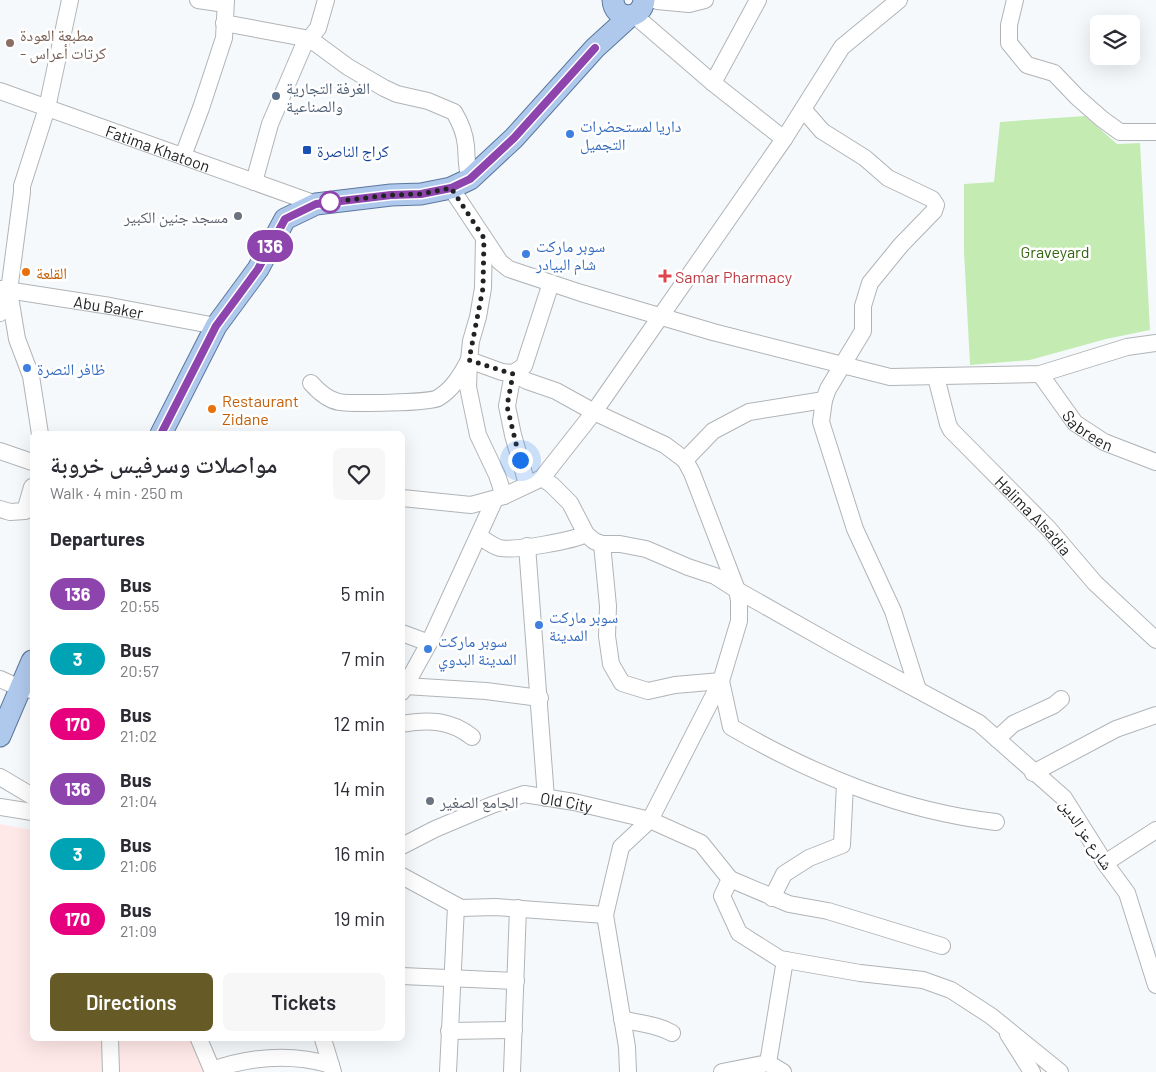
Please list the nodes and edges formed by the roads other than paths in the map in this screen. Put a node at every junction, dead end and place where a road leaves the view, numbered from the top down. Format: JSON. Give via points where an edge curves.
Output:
{"nodes":[{"id":1,"x":70,"y":0,"type":"edge"},
{"id":2,"x":198,"y":0,"type":"edge"},
{"id":3,"x":326,"y":0,"type":"edge"},
{"id":4,"x":705,"y":0,"type":"edge"},
{"id":5,"x":758,"y":0,"type":"edge"},
{"id":6,"x":899,"y":0,"type":"edge"},
{"id":7,"x":1015,"y":0,"type":"edge"},
{"id":8,"x":226,"y":2,"type":"edge"},
{"id":9,"x":632,"y":6,"type":"edge"},
{"id":10,"x":224,"y":23,"type":"junction"},
{"id":11,"x":310,"y":39,"type":"junction"},
{"id":12,"x":712,"y":83,"type":"junction"},
{"id":13,"x":0,"y":91,"type":"edge"},
{"id":14,"x":47,"y":108,"type":"junction"},
{"id":15,"x":803,"y":109,"type":"junction"},
{"id":16,"x":1156,"y":132,"type":"edge"},
{"id":17,"x":784,"y":140,"type":"junction"},
{"id":18,"x":182,"y":156,"type":"junction"},
{"id":19,"x":254,"y":182,"type":"junction"},
{"id":20,"x":460,"y":183,"type":"junction"},
{"id":21,"x":316,"y":204,"type":"junction"},
{"id":22,"x":484,"y":238,"type":"junction"},
{"id":23,"x":552,"y":283,"type":"junction"},
{"id":24,"x":5,"y":290,"type":"edge"},
{"id":25,"x":0,"y":313,"type":"edge"},
{"id":26,"x":660,"y":316,"type":"junction"},
{"id":27,"x":216,"y":326,"type":"junction"},
{"id":28,"x":1156,"y":343,"type":"edge"},
{"id":29,"x":469,"y":360,"type":"junction"},
{"id":30,"x":843,"y":364,"type":"junction"},
{"id":31,"x":513,"y":374,"type":"junction"},
{"id":32,"x":1040,"y":374,"type":"junction"},
{"id":33,"x":936,"y":377,"type":"junction"},
{"id":34,"x":311,"y":383,"type":"dead end"},
{"id":35,"x":824,"y":400,"type":"junction"},
{"id":36,"x":594,"y":412,"type":"junction"},
{"id":37,"x":40,"y":431,"type":"edge"},
{"id":38,"x":163,"y":431,"type":"edge"},
{"id":39,"x":0,"y":451,"type":"edge"},
{"id":40,"x":685,"y":460,"type":"junction"},
{"id":41,"x":30,"y":461,"type":"edge"},
{"id":42,"x":1156,"y":462,"type":"edge"},
{"id":43,"x":542,"y":478,"type":"junction"},
{"id":44,"x":527,"y":484,"type":"junction"},
{"id":45,"x":30,"y":494,"type":"edge"},
{"id":46,"x":405,"y":498,"type":"edge"},
{"id":47,"x":500,"y":498,"type":"junction"},
{"id":48,"x":0,"y":508,"type":"edge"},
{"id":49,"x":586,"y":534,"type":"junction"},
{"id":50,"x":479,"y":536,"type":"junction"},
{"id":51,"x":602,"y":544,"type":"junction"},
{"id":52,"x":527,"y":546,"type":"junction"},
{"id":53,"x":737,"y":590,"type":"junction"},
{"id":54,"x":405,"y":634,"type":"edge"},
{"id":55,"x":1156,"y":640,"type":"edge"},
{"id":56,"x":429,"y":643,"type":"junction"},
{"id":57,"x":30,"y":670,"type":"edge"},
{"id":58,"x":0,"y":679,"type":"edge"},
{"id":59,"x":721,"y":681,"type":"junction"},
{"id":60,"x":405,"y":687,"type":"edge"},
{"id":61,"x":26,"y":689,"type":"edge"},
{"id":62,"x":405,"y":689,"type":"edge"},
{"id":63,"x":918,"y":690,"type":"junction"},
{"id":64,"x":540,"y":698,"type":"junction"},
{"id":65,"x":1062,"y":700,"type":"dead end"},
{"id":66,"x":1156,"y":714,"type":"edge"},
{"id":67,"x":405,"y":724,"type":"edge"},
{"id":68,"x":0,"y":736,"type":"edge"},
{"id":69,"x":472,"y":737,"type":"dead end"},
{"id":70,"x":997,"y":739,"type":"junction"},
{"id":71,"x":1034,"y":772,"type":"junction"},
{"id":72,"x":0,"y":778,"type":"edge"},
{"id":73,"x":845,"y":784,"type":"junction"},
{"id":74,"x":30,"y":795,"type":"edge"},
{"id":75,"x":546,"y":798,"type":"junction"},
{"id":76,"x":0,"y":807,"type":"edge"},
{"id":77,"x":30,"y":812,"type":"edge"},
{"id":78,"x":650,"y":820,"type":"junction"},
{"id":79,"x":996,"y":822,"type":"dead end"},
{"id":80,"x":1156,"y":830,"type":"edge"},
{"id":81,"x":405,"y":844,"type":"edge"},
{"id":82,"x":1105,"y":863,"type":"junction"},
{"id":83,"x":405,"y":878,"type":"edge"},
{"id":84,"x":730,"y":879,"type":"junction"},
{"id":85,"x":772,"y":898,"type":"junction"},
{"id":86,"x":456,"y":906,"type":"junction"},
{"id":87,"x":518,"y":908,"type":"junction"},
{"id":88,"x":605,"y":915,"type":"junction"},
{"id":89,"x":942,"y":946,"type":"dead end"},
{"id":90,"x":785,"y":960,"type":"junction"},
{"id":91,"x":405,"y":976,"type":"edge"},
{"id":92,"x":452,"y":978,"type":"junction"},
{"id":93,"x":516,"y":981,"type":"junction"},
{"id":94,"x":1156,"y":985,"type":"edge"},
{"id":95,"x":622,"y":1019,"type":"junction"},
{"id":96,"x":1005,"y":1027,"type":"junction"},
{"id":97,"x":514,"y":1030,"type":"junction"},
{"id":98,"x":449,"y":1032,"type":"junction"},
{"id":99,"x":672,"y":1033,"type":"dead end"},
{"id":100,"x":110,"y":1041,"type":"edge"},
{"id":101,"x":200,"y":1041,"type":"edge"},
{"id":102,"x":324,"y":1041,"type":"edge"},
{"id":103,"x":768,"y":1063,"type":"junction"},
{"id":104,"x":332,"y":1069,"type":"edge"},
{"id":105,"x":212,"y":1071,"type":"edge"},
{"id":106,"x":110,"y":1072,"type":"edge"},
{"id":107,"x":448,"y":1072,"type":"edge"},
{"id":108,"x":512,"y":1072,"type":"edge"},
{"id":109,"x":628,"y":1072,"type":"edge"},
{"id":110,"x":722,"y":1072,"type":"edge"},
{"id":111,"x":783,"y":1072,"type":"edge"},
{"id":112,"x":1032,"y":1072,"type":"edge"},
{"id":113,"x":1060,"y":1072,"type":"edge"}],
"edges":[{"from":1,"to":14,"type":"street"},
{"from":2,"to":8,"type":"street"},
{"from":3,"to":11,"type":"street","via":[[318,28]]},
{"from":4,"to":9,"type":"street","via":[[689,4]]},
{"from":5,"to":12,"type":"street"},
{"from":6,"to":15,"type":"street","via":[[842,47]]},
{"from":7,"to":16,"type":"street","via":[[1009,43],[1027,66],[1054,73],[1120,132]]},
{"from":8,"to":10,"type":"street"},
{"from":9,"to":12,"type":"street"},
{"from":9,"to":20,"type":"main road","via":[[514,138]]},
{"from":10,"to":11,"type":"street"},
{"from":10,"to":18,"type":"street","via":[[224,38]]},
{"from":11,"to":19,"type":"street","via":[[303,47],[270,124]]},
{"from":11,"to":20,"type":"street","via":[[384,88],[454,112],[464,134],[466,150],[466,168]]},
{"from":12,"to":17,"type":"street"},
{"from":13,"to":14,"type":"street","name":"Fatima Khatoon"},
{"from":14,"to":18,"type":"street","name":"Fatima Khatoon"},
{"from":14,"to":24,"type":"street","via":[[22,186]]},
{"from":15,"to":17,"type":"street"},
{"from":15,"to":30,"type":"street","via":[[822,131],[865,158],[888,178],[932,199],[936,206],[870,283],[863,306],[863,331]]},
{"from":17,"to":26,"type":"street"},
{"from":18,"to":19,"type":"street","name":"Fatima Khatoon"},
{"from":19,"to":21,"type":"street","name":"Fatima Khatoon"},
{"from":20,"to":21,"type":"main road","via":[[421,194]]},
{"from":20,"to":22,"type":"street"},
{"from":21,"to":27,"type":"main road","via":[[285,219],[258,269]]},
{"from":22,"to":23,"type":"street","via":[[504,266]]},
{"from":22,"to":29,"type":"street","via":[[482,296]]},
{"from":23,"to":26,"type":"street"},
{"from":23,"to":31,"type":"street","via":[[524,366]]},
{"from":24,"to":25,"type":"street"},
{"from":24,"to":27,"type":"street","name":"Abu Baker"},
{"from":24,"to":37,"type":"street","via":[[17,339],[31,376]]},
{"from":26,"to":30,"type":"street"},
{"from":26,"to":36,"type":"street"},
{"from":27,"to":38,"type":"main road"},
{"from":28,"to":32,"type":"street","via":[[1127,347]]},
{"from":29,"to":31,"type":"street"},
{"from":29,"to":34,"type":"street","via":[[456,384],[437,399],[338,402]]},
{"from":29,"to":47,"type":"street","via":[[468,387],[476,427],[483,449],[497,474]]},
{"from":30,"to":33,"type":"street","via":[[890,377]]},
{"from":30,"to":35,"type":"street"},
{"from":31,"to":36,"type":"street","via":[[556,391]]},
{"from":31,"to":44,"type":"street","via":[[507,406]]},
{"from":32,"to":33,"type":"street"},
{"from":32,"to":42,"type":"street","name":"Sabreen","via":[[1075,423],[1104,442]]},
{"from":33,"to":55,"type":"street","name":"Halima Alsa'dia","via":[[951,430],[1048,528],[1095,583]]},
{"from":35,"to":40,"type":"street","via":[[749,412],[713,431]]},
{"from":35,"to":63,"type":"street","via":[[821,422],[853,522],[890,605]]},
{"from":36,"to":40,"type":"street","via":[[665,445]]},
{"from":36,"to":43,"type":"street"},
{"from":39,"to":41,"type":"street"},
{"from":40,"to":53,"type":"street"},
{"from":43,"to":44,"type":"street"},
{"from":43,"to":49,"type":"street","via":[[570,502]]},
{"from":44,"to":47,"type":"street"},
{"from":45,"to":48,"type":"street","via":[[25,512]]},
{"from":46,"to":47,"type":"street","via":[[471,505]]},
{"from":47,"to":50,"type":"street"},
{"from":49,"to":51,"type":"street"},
{"from":49,"to":52,"type":"street","via":[[571,540]]},
{"from":50,"to":52,"type":"street","via":[[499,548]]},
{"from":50,"to":56,"type":"street"},
{"from":51,"to":53,"type":"street","name":"شارع عز الدين","via":[[646,548],[688,568],[715,576]]},
{"from":51,"to":59,"type":"street","via":[[611,664],[622,683],[648,691]]},
{"from":52,"to":64,"type":"street"},
{"from":53,"to":59,"type":"street","via":[[739,621]]},
{"from":53,"to":63,"type":"street","name":"شارع عز الدين"},
{"from":54,"to":56,"type":"street"},
{"from":56,"to":60,"type":"street"},
{"from":57,"to":61,"type":"main road"},
{"from":58,"to":61,"type":"street"},
{"from":59,"to":73,"type":"street","via":[[731,727]]},
{"from":59,"to":78,"type":"street"},
{"from":61,"to":68,"type":"main road"},
{"from":62,"to":64,"type":"street","via":[[486,691]]},
{"from":63,"to":70,"type":"street","name":"شارع عز الدين","via":[[979,723]]},
{"from":64,"to":75,"type":"street"},
{"from":65,"to":70,"type":"street","via":[[1013,724]]},
{"from":66,"to":71,"type":"street","via":[[1116,729]]},
{"from":67,"to":69,"type":"street","via":[[441,722]]},
{"from":70,"to":71,"type":"street","name":"شارع عز الدين"},
{"from":71,"to":82,"type":"street","name":"شارع عز الدين","via":[[1064,798]]},
{"from":72,"to":74,"type":"street"},
{"from":73,"to":79,"type":"street","via":[[922,808]]},
{"from":73,"to":85,"type":"street","via":[[842,845],[809,858],[784,874]]},
{"from":75,"to":78,"type":"street","name":"Old City"},
{"from":75,"to":81,"type":"street","name":"Old City","via":[[521,795]]},
{"from":76,"to":77,"type":"street"},
{"from":78,"to":84,"type":"street","name":"Old City","via":[[701,843]]},
{"from":78,"to":88,"type":"street","via":[[621,847]]},
{"from":80,"to":82,"type":"street"},
{"from":82,"to":94,"type":"street","name":"شارع عز الدين","via":[[1127,893]]},
{"from":83,"to":86,"type":"street"},
{"from":84,"to":85,"type":"street"},
{"from":84,"to":90,"type":"street","via":[[722,896],[738,931]]},
{"from":85,"to":89,"type":"street","via":[[799,907],[828,911]]},
{"from":86,"to":87,"type":"street"},
{"from":86,"to":92,"type":"street"},
{"from":87,"to":88,"type":"street"},
{"from":87,"to":93,"type":"street"},
{"from":88,"to":95,"type":"street"},
{"from":90,"to":96,"type":"street","via":[[923,980],[951,990]]},
{"from":90,"to":103,"type":"street"},
{"from":91,"to":92,"type":"street"},
{"from":92,"to":93,"type":"street"},
{"from":92,"to":98,"type":"street"},
{"from":93,"to":97,"type":"street"},
{"from":95,"to":99,"type":"street","via":[[658,1026]]},
{"from":95,"to":109,"type":"street"},
{"from":96,"to":112,"type":"street"},
{"from":96,"to":113,"type":"street"},
{"from":97,"to":98,"type":"street"},
{"from":97,"to":108,"type":"street"},
{"from":98,"to":107,"type":"street"},
{"from":100,"to":106,"type":"street"},
{"from":101,"to":105,"type":"street"},
{"from":102,"to":104,"type":"street"},
{"from":103,"to":110,"type":"street"},
{"from":103,"to":111,"type":"street"},
{"from":104,"to":105,"type":"street","via":[[311,1061],[278,1058],[246,1061]]}]}
